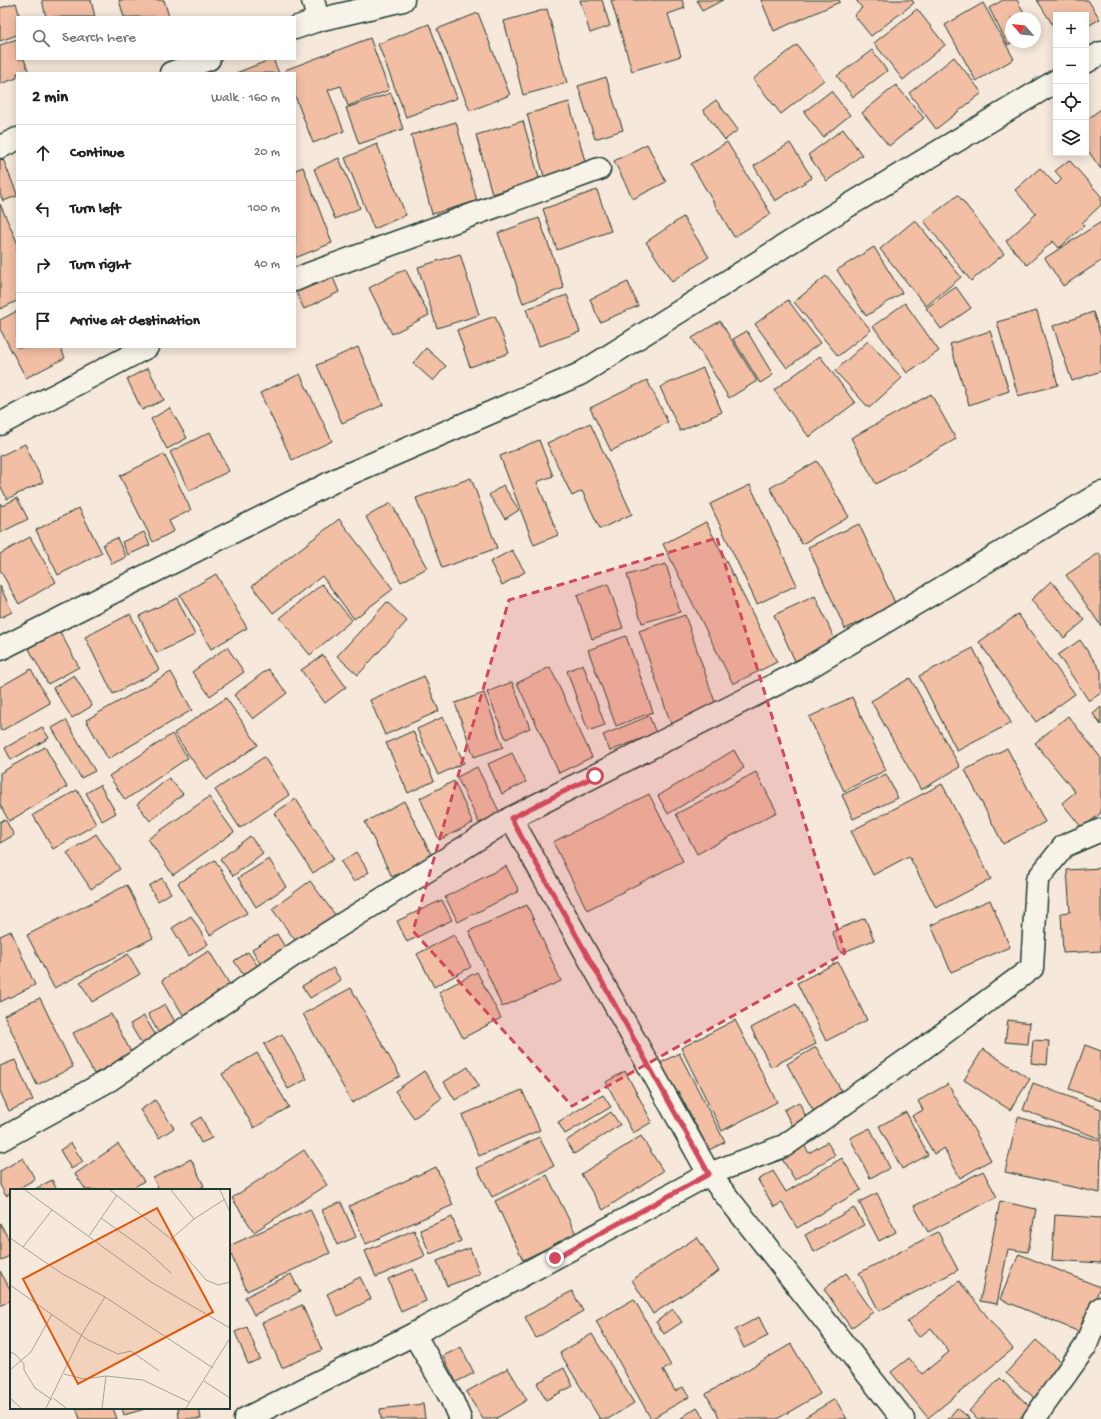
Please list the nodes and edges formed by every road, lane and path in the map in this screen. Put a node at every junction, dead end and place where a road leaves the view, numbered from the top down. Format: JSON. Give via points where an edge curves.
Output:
{"nodes":[{"id":1,"x":403,"y":0,"type":"edge"},
{"id":2,"x":316,"y":10,"type":"edge"},
{"id":3,"x":296,"y":27,"type":"edge"},
{"id":4,"x":1101,"y":53,"type":"edge"},
{"id":5,"x":207,"y":60,"type":"edge"},
{"id":6,"x":1089,"y":60,"type":"edge"},
{"id":7,"x":174,"y":72,"type":"edge"},
{"id":8,"x":1053,"y":82,"type":"edge"},
{"id":9,"x":16,"y":139,"type":"edge"},
{"id":10,"x":0,"y":147,"type":"edge"},
{"id":11,"x":599,"y":169,"type":"dead end"},
{"id":12,"x":296,"y":280,"type":"edge"},
{"id":13,"x":146,"y":348,"type":"edge"},
{"id":14,"x":0,"y":424,"type":"edge"},
{"id":15,"x":1101,"y":493,"type":"edge"},
{"id":16,"x":0,"y":649,"type":"edge"},
{"id":17,"x":511,"y":818,"type":"junction"},
{"id":18,"x":1101,"y":830,"type":"edge"},
{"id":19,"x":0,"y":1140,"type":"edge"},
{"id":20,"x":709,"y":1174,"type":"junction"},
{"id":21,"x":1101,"y":1308,"type":"edge"},
{"id":22,"x":414,"y":1334,"type":"junction"},
{"id":23,"x":246,"y":1419,"type":"edge"},
{"id":24,"x":460,"y":1419,"type":"edge"},
{"id":25,"x":903,"y":1419,"type":"edge"},
{"id":26,"x":1034,"y":1419,"type":"edge"}],
"edges":[{"from":1,"to":2,"type":"street"},
{"from":2,"to":3,"type":"street"},
{"from":4,"to":6,"type":"street"},
{"from":5,"to":7,"type":"street"},
{"from":8,"to":16,"type":"street","via":[[843,209],[580,374],[342,477]]},
{"from":9,"to":10,"type":"street"},
{"from":11,"to":12,"type":"street"},
{"from":13,"to":14,"type":"street"},
{"from":15,"to":17,"type":"street","via":[[806,669]]},
{"from":17,"to":19,"type":"street","via":[[301,950],[111,1079]]},
{"from":17,"to":20,"type":"street"},
{"from":18,"to":20,"type":"street","via":[[1064,846],[1037,880],[1032,968],[784,1146]]},
{"from":20,"to":22,"type":"street"},
{"from":20,"to":25,"type":"street"},
{"from":21,"to":26,"type":"street","via":[[1085,1347]]},
{"from":22,"to":23,"type":"street"},
{"from":22,"to":24,"type":"street"}]}
